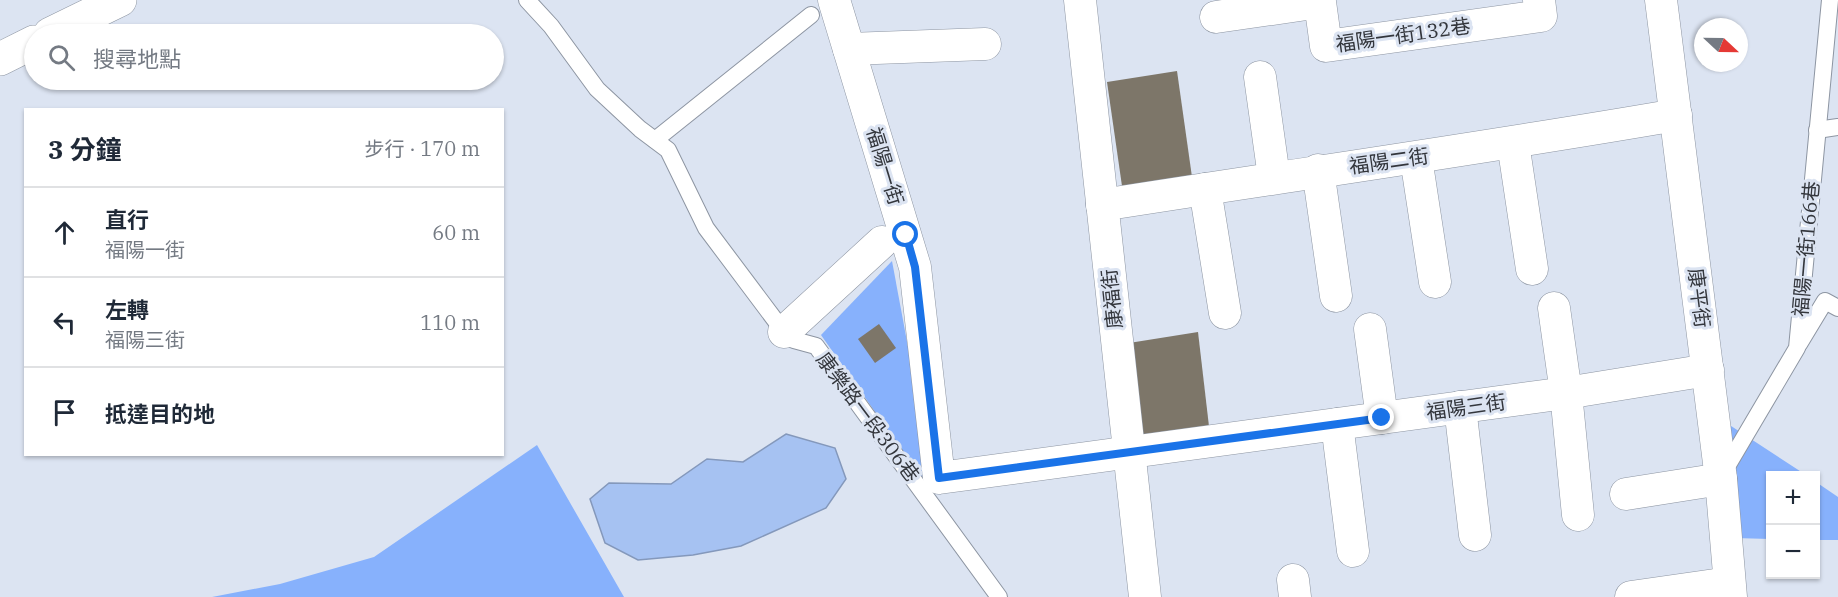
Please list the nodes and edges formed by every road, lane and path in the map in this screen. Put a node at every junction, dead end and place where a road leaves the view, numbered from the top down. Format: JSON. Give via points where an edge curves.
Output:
{"nodes":[{"id":1,"x":120,"y":0,"type":"edge"},
{"id":2,"x":527,"y":0,"type":"edge"},
{"id":3,"x":1080,"y":0,"type":"edge"},
{"id":4,"x":1539,"y":0,"type":"edge"},
{"id":5,"x":1661,"y":0,"type":"edge"},
{"id":6,"x":1830,"y":0,"type":"edge"},
{"id":7,"x":822,"y":7,"type":"edge"},
{"id":8,"x":1216,"y":17,"type":"dead end"},
{"id":9,"x":71,"y":24,"type":"edge"},
{"id":10,"x":984,"y":44,"type":"dead end"},
{"id":11,"x":24,"y":47,"type":"edge"},
{"id":12,"x":849,"y":49,"type":"junction"},
{"id":13,"x":0,"y":59,"type":"edge"},
{"id":14,"x":1260,"y":77,"type":"dead end"},
{"id":15,"x":1676,"y":116,"type":"junction"},
{"id":16,"x":1838,"y":127,"type":"edge"},
{"id":17,"x":1817,"y":130,"type":"junction"},
{"id":18,"x":655,"y":140,"type":"junction"},
{"id":19,"x":1513,"y":143,"type":"junction"},
{"id":20,"x":1416,"y":158,"type":"junction"},
{"id":21,"x":1318,"y":170,"type":"junction"},
{"id":22,"x":1274,"y":177,"type":"junction"},
{"id":23,"x":1205,"y":189,"type":"junction"},
{"id":24,"x":1102,"y":205,"type":"junction"},
{"id":25,"x":882,"y":242,"type":"dead end"},
{"id":26,"x":1532,"y":269,"type":"dead end"},
{"id":27,"x":1435,"y":282,"type":"dead end"},
{"id":28,"x":1336,"y":296,"type":"dead end"},
{"id":29,"x":1554,"y":308,"type":"dead end"},
{"id":30,"x":1838,"y":308,"type":"edge"},
{"id":31,"x":1225,"y":313,"type":"dead end"},
{"id":32,"x":1370,"y":329,"type":"dead end"},
{"id":33,"x":784,"y":332,"type":"junction"},
{"id":34,"x":1797,"y":348,"type":"junction"},
{"id":35,"x":1708,"y":370,"type":"junction"},
{"id":36,"x":1566,"y":393,"type":"junction"},
{"id":37,"x":1460,"y":407,"type":"junction"},
{"id":38,"x":1382,"y":418,"type":"junction"},
{"id":39,"x":1337,"y":424,"type":"junction"},
{"id":40,"x":1129,"y":453,"type":"junction"},
{"id":41,"x":939,"y":478,"type":"joint"},
{"id":42,"x":1720,"y":478,"type":"junction"},
{"id":43,"x":1626,"y":494,"type":"dead end"},
{"id":44,"x":1578,"y":515,"type":"dead end"},
{"id":45,"x":1475,"y":535,"type":"dead end"},
{"id":46,"x":1353,"y":551,"type":"dead end"},
{"id":47,"x":1730,"y":590,"type":"edge"},
{"id":48,"x":999,"y":597,"type":"edge"},
{"id":49,"x":1145,"y":597,"type":"edge"},
{"id":50,"x":1631,"y":597,"type":"edge"}],
"edges":[{"from":1,"to":9,"type":"street"},
{"from":2,"to":18,"type":"lane","name":"康樂路一段306巷","via":[[597,89]]},
{"from":3,"to":24,"type":"street","name":"康福街"},
{"from":4,"to":8,"type":"street","name":"福陽一街132巷","via":[[1541,16],[1326,46],[1320,2]]},
{"from":5,"to":15,"type":"street","name":"康平街"},
{"from":6,"to":17,"type":"lane","name":"福陽一街166巷"},
{"from":7,"to":12,"type":"street","name":"福陽一街"},
{"from":7,"to":18,"type":"lane"},
{"from":10,"to":12,"type":"street"},
{"from":11,"to":13,"type":"street"},
{"from":12,"to":41,"type":"street","name":"福陽一街","via":[[915,267]]},
{"from":14,"to":22,"type":"street"},
{"from":15,"to":19,"type":"street","name":"福陽二街"},
{"from":15,"to":35,"type":"street","name":"康平街"},
{"from":16,"to":17,"type":"lane"},
{"from":17,"to":34,"type":"lane","name":"福陽一街166巷"},
{"from":18,"to":33,"type":"lane","name":"康樂路一段306巷","via":[[668,150],[706,228]]},
{"from":19,"to":20,"type":"street","name":"福陽二街"},
{"from":19,"to":26,"type":"street"},
{"from":20,"to":21,"type":"street","name":"福陽二街"},
{"from":20,"to":27,"type":"street"},
{"from":21,"to":22,"type":"street","name":"福陽二街"},
{"from":21,"to":28,"type":"street"},
{"from":22,"to":23,"type":"street","name":"福陽二街"},
{"from":23,"to":24,"type":"street","name":"福陽二街"},
{"from":23,"to":31,"type":"street"},
{"from":24,"to":40,"type":"street","name":"康福街"},
{"from":25,"to":33,"type":"street"},
{"from":29,"to":36,"type":"street"},
{"from":30,"to":34,"type":"lane","via":[[1825,301]]},
{"from":32,"to":38,"type":"street"},
{"from":33,"to":48,"type":"lane","name":"康樂路一段306巷","via":[[794,340],[816,346]]},
{"from":34,"to":42,"type":"lane","name":"福陽一街166巷"},
{"from":35,"to":36,"type":"street","name":"福陽三街"},
{"from":35,"to":42,"type":"street","name":"康平街"},
{"from":36,"to":37,"type":"street","name":"福陽三街"},
{"from":36,"to":44,"type":"street"},
{"from":37,"to":38,"type":"street","name":"福陽三街"},
{"from":37,"to":45,"type":"street"},
{"from":38,"to":39,"type":"street","name":"福陽三街"},
{"from":39,"to":40,"type":"street","name":"福陽三街"},
{"from":39,"to":46,"type":"street"},
{"from":40,"to":41,"type":"street","name":"福陽三街"},
{"from":40,"to":49,"type":"street","name":"康福街"},
{"from":42,"to":43,"type":"street"},
{"from":42,"to":47,"type":"street","name":"康平街"},
{"from":47,"to":50,"type":"street"}]}
